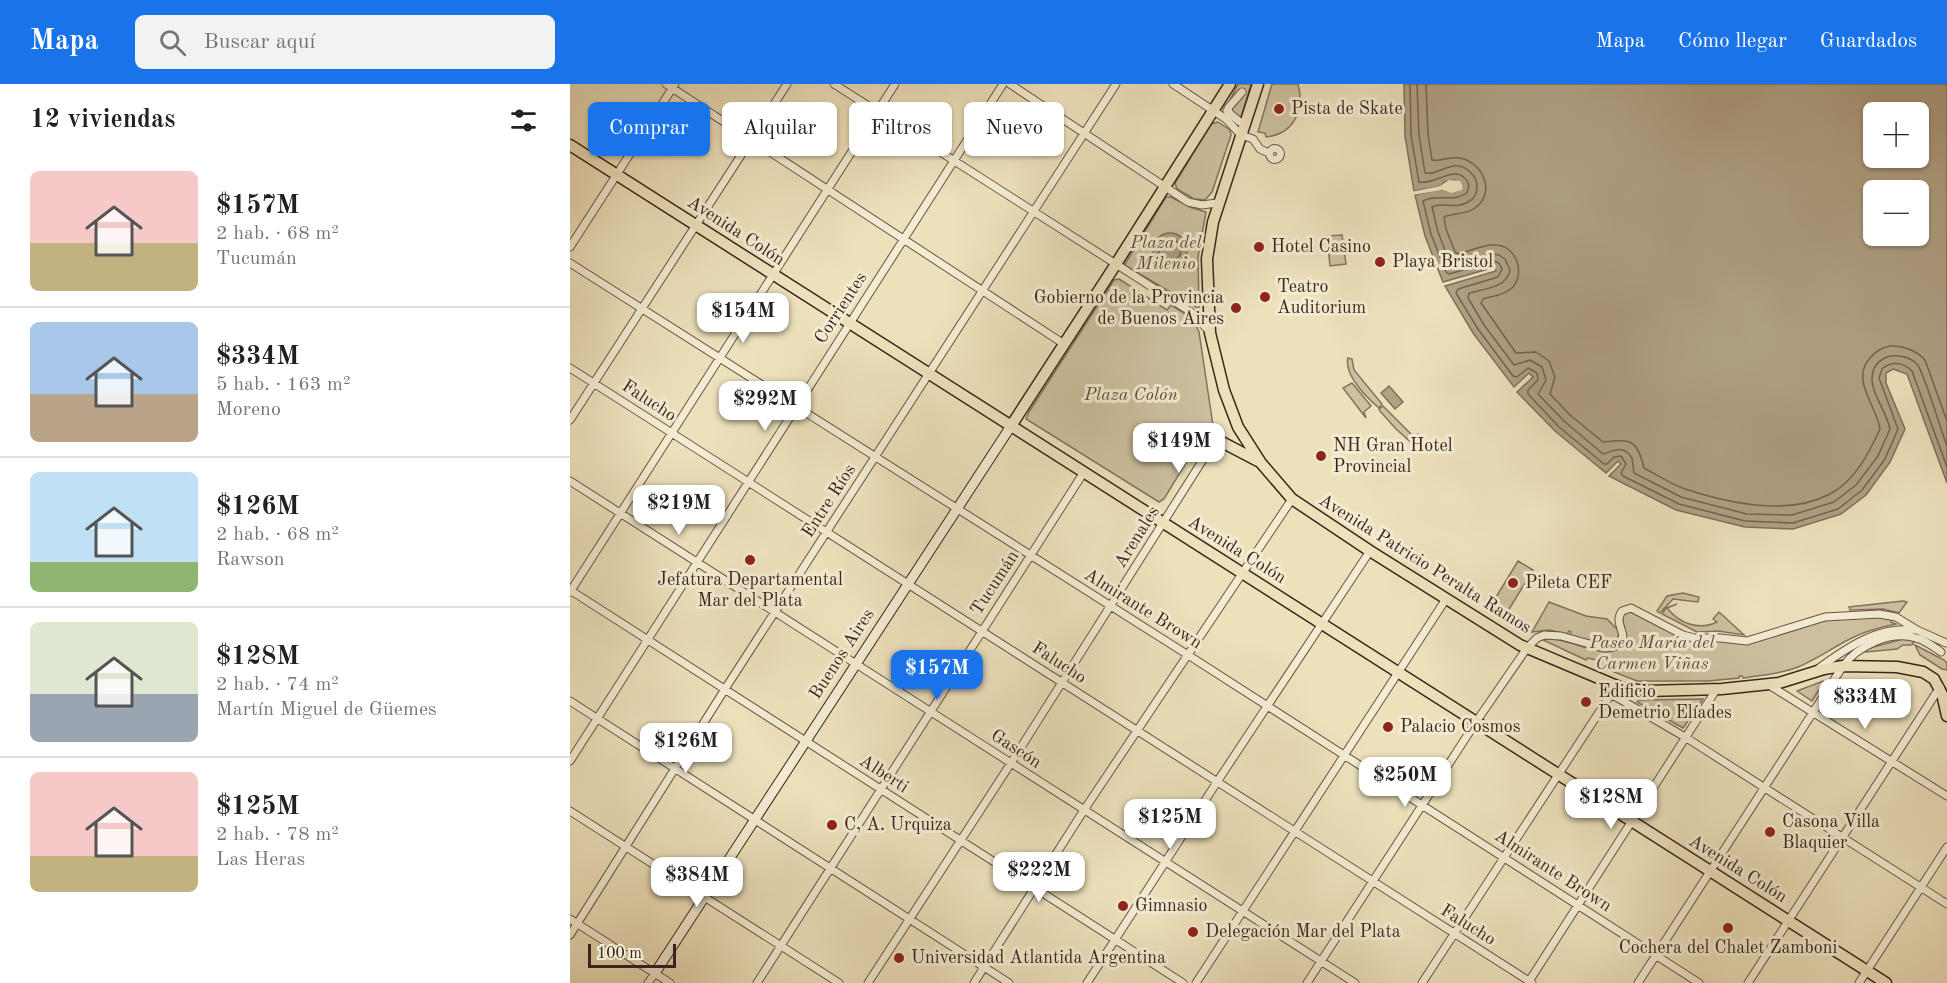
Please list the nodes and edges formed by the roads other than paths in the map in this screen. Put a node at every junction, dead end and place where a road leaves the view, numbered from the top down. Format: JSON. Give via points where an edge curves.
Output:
{"nodes":[{"id":1,"x":787,"y":84,"type":"edge"},
{"id":2,"x":834,"y":84,"type":"edge"},
{"id":3,"x":895,"y":84,"type":"edge"},
{"id":4,"x":1003,"y":84,"type":"edge"},
{"id":5,"x":1010,"y":84,"type":"edge"},
{"id":6,"x":1116,"y":84,"type":"edge"},
{"id":7,"x":1173,"y":84,"type":"edge"},
{"id":8,"x":1230,"y":84,"type":"edge"},
{"id":9,"x":1258,"y":84,"type":"edge"},
{"id":10,"x":671,"y":85,"type":"edge"},
{"id":11,"x":775,"y":102,"type":"edge"},
{"id":12,"x":863,"y":102,"type":"edge"},
{"id":13,"x":883,"y":102,"type":"edge"},
{"id":14,"x":1224,"y":111,"type":"junction"},
{"id":15,"x":722,"y":119,"type":"edge"},
{"id":16,"x":1239,"y":122,"type":"dead end"},
{"id":17,"x":1084,"y":132,"type":"junction"},
{"id":18,"x":1241,"y":135,"type":"junction"},
{"id":19,"x":570,"y":145,"type":"edge"},
{"id":20,"x":1269,"y":153,"type":"dead end"},
{"id":21,"x":849,"y":155,"type":"edge"},
{"id":22,"x":740,"y":156,"type":"edge"},
{"id":23,"x":777,"y":156,"type":"edge"},
{"id":24,"x":948,"y":156,"type":"edge"},
{"id":25,"x":954,"y":160,"type":"junction"},
{"id":26,"x":617,"y":175,"type":"junction"},
{"id":27,"x":1165,"y":187,"type":"junction"},
{"id":28,"x":827,"y":189,"type":"junction"},
{"id":29,"x":1217,"y":203,"type":"junction"},
{"id":30,"x":1033,"y":211,"type":"junction"},
{"id":31,"x":696,"y":225,"type":"junction"},
{"id":32,"x":903,"y":239,"type":"junction"},
{"id":33,"x":570,"y":248,"type":"edge"},
{"id":34,"x":570,"y":263,"type":"edge"},
{"id":35,"x":1116,"y":264,"type":"junction"},
{"id":36,"x":773,"y":274,"type":"junction"},
{"id":37,"x":982,"y":290,"type":"junction"},
{"id":38,"x":642,"y":309,"type":"junction"},
{"id":39,"x":849,"y":323,"type":"junction"},
{"id":40,"x":1210,"y":333,"type":"junction"},
{"id":41,"x":1064,"y":344,"type":"junction"},
{"id":42,"x":719,"y":358,"type":"junction"},
{"id":43,"x":570,"y":368,"type":"edge"},
{"id":44,"x":929,"y":374,"type":"junction"},
{"id":45,"x":594,"y":383,"type":"junction"},
{"id":46,"x":796,"y":407,"type":"junction"},
{"id":47,"x":570,"y":420,"type":"edge"},
{"id":48,"x":1011,"y":426,"type":"junction"},
{"id":49,"x":671,"y":433,"type":"junction"},
{"id":50,"x":1216,"y":439,"type":"joint"},
{"id":51,"x":875,"y":457,"type":"junction"},
{"id":52,"x":1261,"y":463,"type":"junction"},
{"id":53,"x":1084,"y":472,"type":"junction"},
{"id":54,"x":570,"y":481,"type":"edge"},
{"id":55,"x":748,"y":482,"type":"junction"},
{"id":56,"x":1292,"y":499,"type":"junction"},
{"id":57,"x":957,"y":509,"type":"junction"},
{"id":58,"x":620,"y":513,"type":"junction"},
{"id":59,"x":1164,"y":523,"type":"junction"},
{"id":60,"x":827,"y":532,"type":"junction"},
{"id":61,"x":1370,"y":551,"type":"junction"},
{"id":62,"x":1030,"y":555,"type":"junction"},
{"id":63,"x":697,"y":562,"type":"junction"},
{"id":64,"x":1242,"y":573,"type":"junction"},
{"id":65,"x":908,"y":584,"type":"junction"},
{"id":66,"x":570,"y":591,"type":"edge"},
{"id":67,"x":1446,"y":599,"type":"junction"},
{"id":68,"x":1111,"y":606,"type":"junction"},
{"id":69,"x":775,"y":613,"type":"junction"},
{"id":70,"x":1322,"y":624,"type":"junction"},
{"id":71,"x":1917,"y":630,"type":"junction"},
{"id":72,"x":981,"y":631,"type":"junction"},
{"id":73,"x":647,"y":639,"type":"junction"},
{"id":74,"x":1946,"y":643,"type":"edge"},
{"id":75,"x":1527,"y":648,"type":"junction"},
{"id":76,"x":1188,"y":655,"type":"junction"},
{"id":77,"x":1945,"y":655,"type":"edge"},
{"id":78,"x":856,"y":664,"type":"junction"},
{"id":79,"x":1843,"y":666,"type":"junction"},
{"id":80,"x":1398,"y":672,"type":"junction"},
{"id":81,"x":1814,"y":673,"type":"junction"},
{"id":82,"x":1062,"y":683,"type":"junction"},
{"id":83,"x":1769,"y":685,"type":"junction"},
{"id":84,"x":1940,"y":687,"type":"junction"},
{"id":85,"x":725,"y":689,"type":"junction"},
{"id":86,"x":1613,"y":690,"type":"junction"},
{"id":87,"x":1716,"y":690,"type":"junction"},
{"id":88,"x":570,"y":701,"type":"edge"},
{"id":89,"x":1268,"y":706,"type":"junction"},
{"id":90,"x":930,"y":711,"type":"junction"},
{"id":91,"x":1813,"y":713,"type":"junction"},
{"id":92,"x":1947,"y":716,"type":"edge"},
{"id":93,"x":597,"y":718,"type":"junction"},
{"id":94,"x":1476,"y":722,"type":"junction"},
{"id":95,"x":1137,"y":732,"type":"junction"},
{"id":96,"x":1685,"y":737,"type":"junction"},
{"id":97,"x":805,"y":741,"type":"junction"},
{"id":98,"x":1344,"y":755,"type":"junction"},
{"id":99,"x":570,"y":761,"type":"edge"},
{"id":100,"x":1891,"y":761,"type":"junction"},
{"id":101,"x":1011,"y":763,"type":"junction"},
{"id":102,"x":675,"y":768,"type":"junction"},
{"id":103,"x":1558,"y":774,"type":"junction"},
{"id":104,"x":1217,"y":782,"type":"junction"},
{"id":105,"x":1764,"y":788,"type":"junction"},
{"id":106,"x":880,"y":789,"type":"junction"},
{"id":107,"x":1947,"y":796,"type":"edge"},
{"id":108,"x":1422,"y":805,"type":"junction"},
{"id":109,"x":1084,"y":810,"type":"junction"},
{"id":110,"x":570,"y":811,"type":"edge"},
{"id":111,"x":755,"y":819,"type":"junction"},
{"id":112,"x":1631,"y":821,"type":"junction"},
{"id":113,"x":1294,"y":831,"type":"junction"},
{"id":114,"x":1842,"y":836,"type":"junction"},
{"id":115,"x":959,"y":840,"type":"junction"},
{"id":116,"x":626,"y":846,"type":"junction"},
{"id":117,"x":1947,"y":847,"type":"edge"},
{"id":118,"x":1504,"y":857,"type":"junction"},
{"id":119,"x":1166,"y":862,"type":"junction"},
{"id":120,"x":831,"y":867,"type":"junction"},
{"id":121,"x":1710,"y":871,"type":"junction"},
{"id":122,"x":1372,"y":881,"type":"junction"},
{"id":123,"x":1921,"y":887,"type":"junction"},
{"id":124,"x":1034,"y":889,"type":"junction"},
{"id":125,"x":704,"y":897,"type":"junction"},
{"id":126,"x":1947,"y":904,"type":"edge"},
{"id":127,"x":1578,"y":905,"type":"junction"},
{"id":128,"x":1242,"y":911,"type":"junction"},
{"id":129,"x":909,"y":918,"type":"junction"},
{"id":130,"x":570,"y":919,"type":"edge"},
{"id":131,"x":1788,"y":921,"type":"junction"},
{"id":132,"x":577,"y":923,"type":"junction"},
{"id":133,"x":570,"y":934,"type":"edge"},
{"id":134,"x":1454,"y":934,"type":"junction"},
{"id":135,"x":1116,"y":940,"type":"junction"},
{"id":136,"x":781,"y":946,"type":"junction"},
{"id":137,"x":1655,"y":955,"type":"junction"},
{"id":138,"x":1321,"y":961,"type":"junction"},
{"id":139,"x":984,"y":967,"type":"junction"},
{"id":140,"x":1866,"y":971,"type":"junction"},
{"id":141,"x":655,"y":973,"type":"junction"},
{"id":142,"x":1529,"y":982,"type":"edge"},
{"id":143,"x":648,"y":983,"type":"edge"},
{"id":144,"x":670,"y":983,"type":"edge"},
{"id":145,"x":757,"y":983,"type":"edge"},
{"id":146,"x":839,"y":983,"type":"edge"},
{"id":147,"x":868,"y":983,"type":"edge"},
{"id":148,"x":974,"y":983,"type":"edge"},
{"id":149,"x":1009,"y":983,"type":"edge"},
{"id":150,"x":1087,"y":983,"type":"edge"},
{"id":151,"x":1183,"y":983,"type":"edge"},
{"id":152,"x":1196,"y":983,"type":"edge"},
{"id":153,"x":1307,"y":983,"type":"edge"},
{"id":154,"x":1355,"y":983,"type":"edge"},
{"id":155,"x":1422,"y":983,"type":"edge"},
{"id":156,"x":1638,"y":983,"type":"edge"},
{"id":157,"x":1698,"y":983,"type":"edge"},
{"id":158,"x":1748,"y":983,"type":"edge"},
{"id":159,"x":1859,"y":983,"type":"edge"},
{"id":160,"x":1886,"y":983,"type":"edge"}],
"edges":[{"from":1,"to":11,"type":"street"},
{"from":2,"to":12,"type":"street"},
{"from":3,"to":13,"type":"street"},
{"from":4,"to":25,"type":"street","name":"Corrientes"},
{"from":5,"to":17,"type":"street"},
{"from":6,"to":17,"type":"street","name":"Entre Ríos"},
{"from":7,"to":14,"type":"street"},
{"from":8,"to":14,"type":"main road","name":"Buenos Aires"},
{"from":9,"to":18,"type":"main road","name":"Avenida Patricio Peralta Ramos"},
{"from":10,"to":15,"type":"street"},
{"from":10,"to":26,"type":"street"},
{"from":14,"to":16,"type":"street"},
{"from":14,"to":18,"type":"street"},
{"from":14,"to":27,"type":"main road","name":"Buenos Aires"},
{"from":17,"to":27,"type":"street"},
{"from":17,"to":30,"type":"street","name":"Entre Ríos"},
{"from":18,"to":20,"type":"street","via":[[1254,136],[1260,149]]},
{"from":18,"to":29,"type":"main road","name":"Avenida Patricio Peralta Ramos"},
{"from":19,"to":26,"type":"main road","name":"Avenida Colón"},
{"from":21,"to":28,"type":"street"},
{"from":22,"to":31,"type":"street"},
{"from":23,"to":28,"type":"street"},
{"from":24,"to":25,"type":"street"},
{"from":25,"to":30,"type":"street"},
{"from":25,"to":32,"type":"street","name":"Corrientes"},
{"from":26,"to":31,"type":"main road","name":"Avenida Colón"},
{"from":26,"to":33,"type":"street"},
{"from":27,"to":29,"type":"street","via":[[1191,203]]},
{"from":27,"to":35,"type":"main road","name":"Buenos Aires"},
{"from":28,"to":32,"type":"street"},
{"from":28,"to":36,"type":"street"},
{"from":29,"to":40,"type":"main road","name":"Avenida Patricio Peralta Ramos","via":[[1207,259]]},
{"from":30,"to":35,"type":"street"},
{"from":30,"to":37,"type":"street","name":"Entre Ríos"},
{"from":31,"to":36,"type":"main road","name":"Avenida Colón"},
{"from":31,"to":38,"type":"street"},
{"from":32,"to":37,"type":"street"},
{"from":32,"to":39,"type":"street","name":"Corrientes"},
{"from":34,"to":38,"type":"street","name":"Almirante Brown"},
{"from":35,"to":40,"type":"street","via":[[1191,312]]},
{"from":35,"to":41,"type":"main road","name":"Buenos Aires"},
{"from":36,"to":39,"type":"main road","name":"Avenida Colón"},
{"from":36,"to":42,"type":"street"},
{"from":37,"to":41,"type":"street"},
{"from":37,"to":44,"type":"street","name":"Entre Ríos"},
{"from":38,"to":42,"type":"street","name":"Almirante Brown"},
{"from":38,"to":45,"type":"street"},
{"from":39,"to":44,"type":"main road","name":"Avenida Colón"},
{"from":39,"to":46,"type":"street","name":"Corrientes"},
{"from":40,"to":52,"type":"main road","name":"Avenida Patricio Peralta Ramos","via":[[1233,415]]},
{"from":41,"to":48,"type":"main road","name":"Buenos Aires"},
{"from":42,"to":46,"type":"street","name":"Almirante Brown"},
{"from":42,"to":49,"type":"street"},
{"from":43,"to":45,"type":"street","name":"Falucho"},
{"from":44,"to":48,"type":"main road","name":"Avenida Colón"},
{"from":44,"to":51,"type":"street","name":"Entre Ríos"},
{"from":45,"to":47,"type":"street"},
{"from":45,"to":49,"type":"street","name":"Falucho"},
{"from":46,"to":51,"type":"street","name":"Almirante Brown"},
{"from":46,"to":55,"type":"street","name":"Corrientes"},
{"from":48,"to":53,"type":"main road","name":"Avenida Colón"},
{"from":48,"to":57,"type":"street","name":"Buenos Aires"},
{"from":49,"to":55,"type":"street","name":"Falucho"},
{"from":49,"to":58,"type":"street"},
{"from":50,"to":52,"type":"main road"},
{"from":50,"to":59,"type":"street","name":"Arenales"},
{"from":51,"to":57,"type":"street","name":"Almirante Brown"},
{"from":51,"to":60,"type":"street","name":"Entre Ríos"},
{"from":52,"to":56,"type":"main road","name":"Avenida Patricio Peralta Ramos"},
{"from":53,"to":59,"type":"main road","name":"Avenida Colón"},
{"from":53,"to":62,"type":"street","name":"Tucumán"},
{"from":54,"to":58,"type":"street","name":"Gascón"},
{"from":55,"to":60,"type":"street","name":"Falucho"},
{"from":55,"to":63,"type":"street","name":"Corrientes"},
{"from":56,"to":61,"type":"main road","name":"Avenida Patricio Peralta Ramos"},
{"from":56,"to":64,"type":"street"},
{"from":57,"to":62,"type":"street","name":"Almirante Brown"},
{"from":57,"to":65,"type":"street","name":"Buenos Aires"},
{"from":58,"to":63,"type":"street","name":"Gascón"},
{"from":58,"to":66,"type":"street"},
{"from":59,"to":64,"type":"main road","name":"Avenida Colón"},
{"from":59,"to":68,"type":"street","name":"Arenales"},
{"from":60,"to":65,"type":"street","name":"Falucho"},
{"from":60,"to":69,"type":"street","name":"Entre Ríos"},
{"from":61,"to":67,"type":"main road","name":"Avenida Patricio Peralta Ramos"},
{"from":61,"to":70,"type":"street"},
{"from":62,"to":68,"type":"street","name":"Almirante Brown"},
{"from":62,"to":72,"type":"street","name":"Tucumán"},
{"from":63,"to":69,"type":"street","name":"Gascón"},
{"from":63,"to":73,"type":"street","name":"Corrientes"},
{"from":64,"to":70,"type":"main road","name":"Avenida Colón"},
{"from":64,"to":76,"type":"street"},
{"from":65,"to":72,"type":"street","name":"Falucho"},
{"from":65,"to":78,"type":"street","name":"Buenos Aires"},
{"from":66,"to":73,"type":"street","name":"Alberti"},
{"from":67,"to":75,"type":"main road","name":"Avenida Patricio Peralta Ramos"},
{"from":67,"to":80,"type":"street"},
{"from":68,"to":76,"type":"street","name":"Almirante Brown"},
{"from":68,"to":82,"type":"street","name":"Arenales"},
{"from":69,"to":78,"type":"street","name":"Gascón"},
{"from":69,"to":85,"type":"street","name":"Entre Ríos"},
{"from":70,"to":80,"type":"main road","name":"Avenida Colón"},
{"from":70,"to":89,"type":"street"},
{"from":71,"to":74,"type":"street"},
{"from":71,"to":75,"type":"street","via":[[1896,617],[1872,614],[1825,617],[1747,641],[1694,639],[1631,608],[1619,616],[1623,637],[1613,647],[1597,648],[1549,634],[1537,638]]},
{"from":71,"to":81,"type":"street","via":[[1894,630],[1868,637]]},
{"from":72,"to":82,"type":"street","name":"Falucho"},
{"from":72,"to":90,"type":"street","name":"Tucumán"},
{"from":73,"to":85,"type":"street","name":"Alberti"},
{"from":73,"to":93,"type":"street","name":"Corrientes"},
{"from":74,"to":77,"type":"street","via":[[1941,646]]},
{"from":75,"to":86,"type":"main road","name":"Avenida Patricio Peralta Ramos"},
{"from":75,"to":94,"type":"street"},
{"from":76,"to":89,"type":"street","name":"Almirante Brown"},
{"from":76,"to":95,"type":"street"},
{"from":77,"to":79,"type":"street","via":[[1917,638],[1895,637],[1865,646]]},
{"from":78,"to":90,"type":"street","name":"Gascón"},
{"from":78,"to":97,"type":"street","name":"Buenos Aires"},
{"from":79,"to":81,"type":"main road","name":"Avenida Patricio Peralta Ramos"},
{"from":79,"to":84,"type":"main road","name":"Avenida Patricio Peralta Ramos","via":[[1913,669],[1929,675]]},
{"from":79,"to":91,"type":"street"},
{"from":80,"to":94,"type":"main road","name":"Avenida Colón"},
{"from":80,"to":98,"type":"street"},
{"from":81,"to":83,"type":"main road","name":"Avenida Patricio Peralta Ramos"},
{"from":82,"to":95,"type":"street","name":"Falucho"},
{"from":82,"to":101,"type":"street","name":"Arenales"},
{"from":83,"to":87,"type":"main road","name":"Avenida Patricio Peralta Ramos"},
{"from":83,"to":91,"type":"street"},
{"from":84,"to":92,"type":"main road"},
{"from":84,"to":100,"type":"street"},
{"from":85,"to":97,"type":"street","name":"Alberti"},
{"from":85,"to":102,"type":"street","name":"Entre Ríos"},
{"from":86,"to":87,"type":"main road","name":"Avenida Patricio Peralta Ramos"},
{"from":86,"to":96,"type":"street"},
{"from":86,"to":103,"type":"street"},
{"from":87,"to":96,"type":"street"},
{"from":88,"to":93,"type":"street"},
{"from":89,"to":98,"type":"street","name":"Almirante Brown"},
{"from":89,"to":104,"type":"street"},
{"from":90,"to":101,"type":"street","name":"Gascón"},
{"from":90,"to":106,"type":"street","name":"Tucumán"},
{"from":91,"to":100,"type":"street"},
{"from":91,"to":105,"type":"street"},
{"from":93,"to":99,"type":"street","name":"Corrientes"},
{"from":93,"to":102,"type":"street"},
{"from":94,"to":103,"type":"main road","name":"Avenida Colón"},
{"from":94,"to":108,"type":"street"},
{"from":95,"to":104,"type":"street","name":"Falucho"},
{"from":95,"to":109,"type":"street"},
{"from":96,"to":105,"type":"street"},
{"from":96,"to":112,"type":"street"},
{"from":97,"to":106,"type":"street","name":"Alberti"},
{"from":97,"to":111,"type":"street","name":"Buenos Aires"},
{"from":98,"to":108,"type":"street","name":"Almirante Brown"},
{"from":98,"to":113,"type":"street"},
{"from":100,"to":107,"type":"street"},
{"from":100,"to":114,"type":"street"},
{"from":101,"to":109,"type":"street","name":"Gascón"},
{"from":101,"to":115,"type":"street","name":"Arenales"},
{"from":102,"to":111,"type":"street"},
{"from":102,"to":116,"type":"street","name":"Entre Ríos"},
{"from":103,"to":112,"type":"main road","name":"Avenida Colón"},
{"from":103,"to":118,"type":"street"},
{"from":104,"to":113,"type":"street","name":"Falucho"},
{"from":104,"to":119,"type":"street"},
{"from":105,"to":114,"type":"street"},
{"from":105,"to":121,"type":"street"},
{"from":106,"to":115,"type":"street","name":"Alberti"},
{"from":106,"to":120,"type":"street","name":"Tucumán"},
{"from":108,"to":118,"type":"street","name":"Almirante Brown"},
{"from":108,"to":122,"type":"street"},
{"from":109,"to":119,"type":"street","name":"Gascón"},
{"from":109,"to":124,"type":"street"},
{"from":110,"to":116,"type":"street"},
{"from":111,"to":120,"type":"street"},
{"from":111,"to":125,"type":"street","name":"Buenos Aires"},
{"from":112,"to":121,"type":"main road","name":"Avenida Colón"},
{"from":112,"to":127,"type":"street"},
{"from":113,"to":122,"type":"street","name":"Falucho"},
{"from":113,"to":128,"type":"street"},
{"from":114,"to":123,"type":"street"},
{"from":114,"to":131,"type":"street"},
{"from":115,"to":124,"type":"street","name":"Alberti"},
{"from":115,"to":129,"type":"street","name":"Arenales"},
{"from":116,"to":125,"type":"street"},
{"from":116,"to":132,"type":"street","name":"Entre Ríos"},
{"from":117,"to":123,"type":"street"},
{"from":118,"to":127,"type":"street","name":"Almirante Brown"},
{"from":118,"to":134,"type":"street"},
{"from":119,"to":128,"type":"street","name":"Gascón"},
{"from":119,"to":135,"type":"street"},
{"from":120,"to":129,"type":"street"},
{"from":120,"to":136,"type":"street","name":"Tucumán"},
{"from":121,"to":131,"type":"main road","name":"Avenida Colón"},
{"from":121,"to":137,"type":"street"},
{"from":122,"to":134,"type":"street","name":"Falucho"},
{"from":122,"to":138,"type":"street"},
{"from":123,"to":126,"type":"street"},
{"from":123,"to":140,"type":"street"},
{"from":124,"to":135,"type":"street","name":"Alberti"},
{"from":124,"to":139,"type":"street"},
{"from":125,"to":136,"type":"street"},
{"from":125,"to":141,"type":"street","name":"Buenos Aires"},
{"from":127,"to":137,"type":"street","name":"Almirante Brown"},
{"from":127,"to":142,"type":"street"},
{"from":128,"to":138,"type":"street","name":"Gascón"},
{"from":128,"to":152,"type":"street"},
{"from":129,"to":139,"type":"street"},
{"from":129,"to":147,"type":"street","name":"Arenales"},
{"from":130,"to":132,"type":"street"},
{"from":131,"to":140,"type":"main road","name":"Avenida Colón"},
{"from":131,"to":158,"type":"street"},
{"from":132,"to":133,"type":"street","name":"Entre Ríos"},
{"from":132,"to":141,"type":"street"},
{"from":134,"to":142,"type":"street","name":"Falucho"},
{"from":134,"to":155,"type":"street"},
{"from":135,"to":150,"type":"street"},
{"from":135,"to":151,"type":"street","name":"Alberti"},
{"from":136,"to":145,"type":"street","name":"Tucumán"},
{"from":136,"to":146,"type":"street"},
{"from":137,"to":156,"type":"street"},
{"from":137,"to":157,"type":"street","name":"Almirante Brown"},
{"from":138,"to":153,"type":"street"},
{"from":138,"to":154,"type":"street","name":"Gascón"},
{"from":139,"to":148,"type":"street"},
{"from":139,"to":149,"type":"street"},
{"from":140,"to":159,"type":"street"},
{"from":140,"to":160,"type":"main road","name":"Avenida Colón"},
{"from":141,"to":143,"type":"street","name":"Buenos Aires"},
{"from":141,"to":144,"type":"street"}]}
